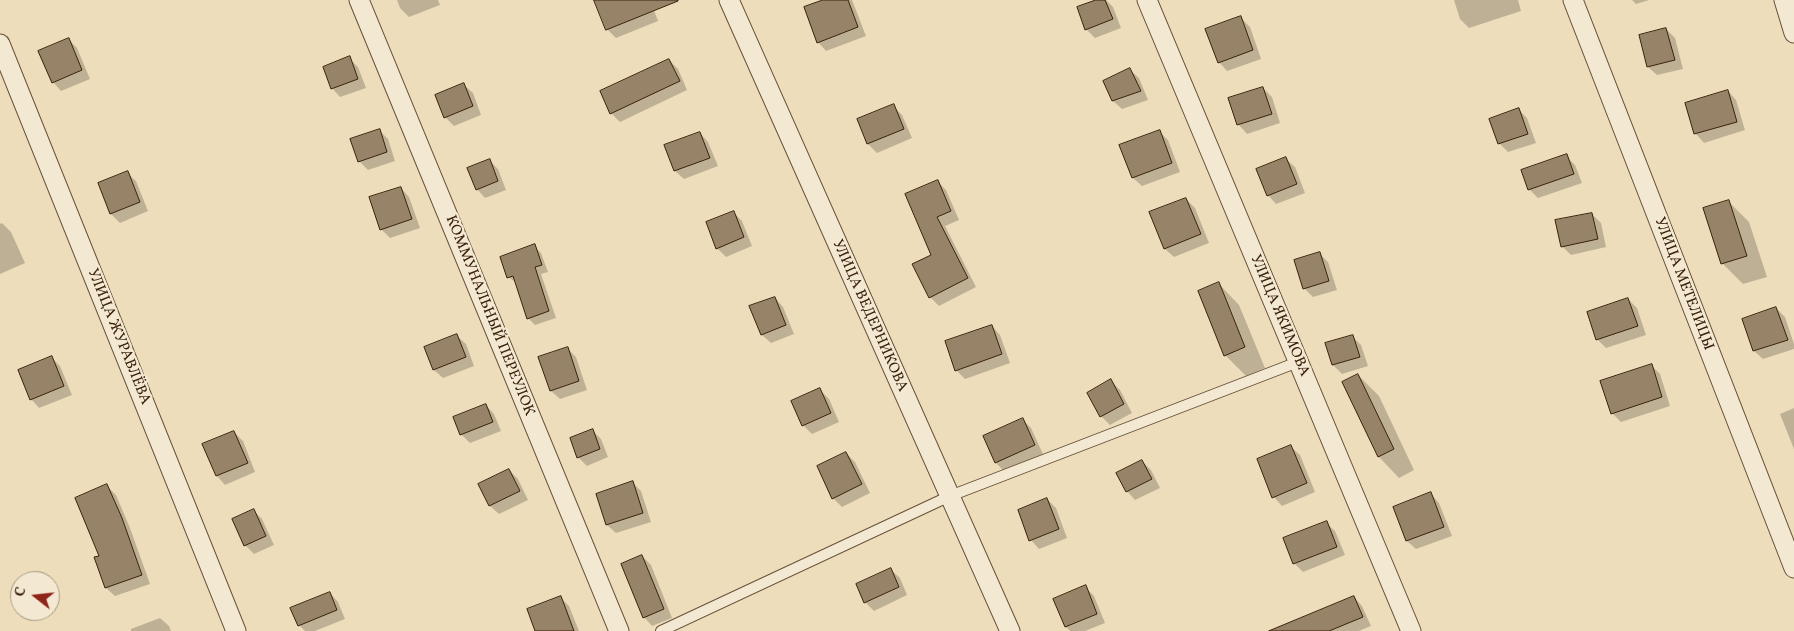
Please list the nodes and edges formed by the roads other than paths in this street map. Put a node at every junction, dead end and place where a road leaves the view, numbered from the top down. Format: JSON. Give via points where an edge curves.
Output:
{"nodes":[{"id":1,"x":359,"y":0,"type":"edge"},
{"id":2,"x":729,"y":0,"type":"edge"},
{"id":3,"x":1147,"y":0,"type":"edge"},
{"id":4,"x":1572,"y":0,"type":"edge"},
{"id":5,"x":1784,"y":0,"type":"edge"},
{"id":6,"x":1794,"y":33,"type":"edge"},
{"id":7,"x":0,"y":44,"type":"edge"},
{"id":8,"x":1298,"y":362,"type":"junction"},
{"id":9,"x":950,"y":496,"type":"junction"},
{"id":10,"x":1794,"y":568,"type":"edge"},
{"id":11,"x":236,"y":631,"type":"edge"},
{"id":12,"x":620,"y":631,"type":"edge"},
{"id":13,"x":661,"y":631,"type":"edge"},
{"id":14,"x":1010,"y":631,"type":"edge"},
{"id":15,"x":1411,"y":631,"type":"edge"}],
"edges":[{"from":1,"to":12,"type":"street","name":"КОММУНАЛЬНЫЙ ПЕРЕУЛОК"},
{"from":2,"to":9,"type":"street","name":"УЛИЦА ВЕДЕРНИКОВА"},
{"from":3,"to":8,"type":"street","name":"УЛИЦА ЯКИМОВА"},
{"from":4,"to":10,"type":"street","name":"УЛИЦА МЕТЕЛИЦЫ"},
{"from":5,"to":6,"type":"street"},
{"from":7,"to":11,"type":"street","name":"УЛИЦА ЖУРАВЛЁВА"},
{"from":8,"to":9,"type":"lane"},
{"from":8,"to":15,"type":"street","name":"УЛИЦА ЯКИМОВА"},
{"from":9,"to":13,"type":"lane"},
{"from":9,"to":14,"type":"street","name":"УЛИЦА ВЕДЕРНИКОВА"}]}
